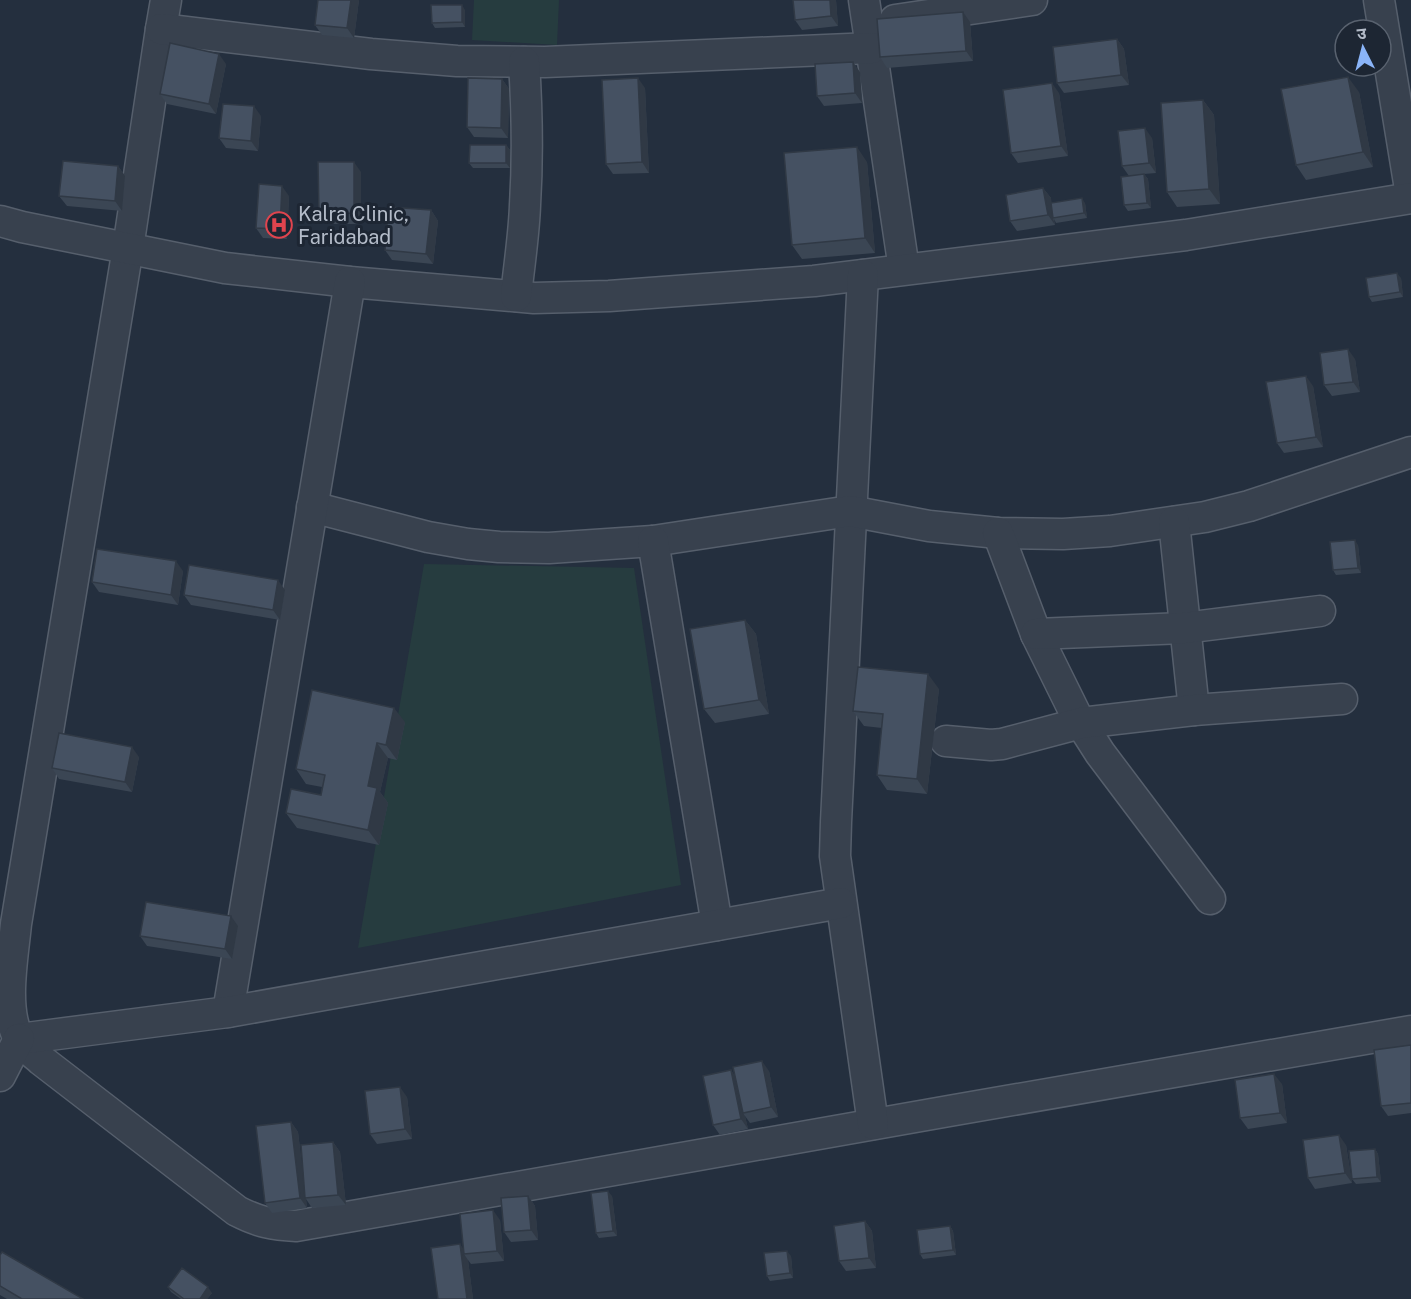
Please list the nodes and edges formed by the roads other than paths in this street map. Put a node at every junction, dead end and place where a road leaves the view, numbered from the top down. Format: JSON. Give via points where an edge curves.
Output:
{"nodes":[{"id":1,"x":166,"y":0,"type":"edge"},
{"id":2,"x":1032,"y":0,"type":"edge"},
{"id":3,"x":1378,"y":0,"type":"edge"},
{"id":4,"x":868,"y":24,"type":"edge"},
{"id":5,"x":160,"y":29,"type":"junction"},
{"id":6,"x":524,"y":62,"type":"junction"},
{"id":7,"x":1411,"y":196,"type":"edge"},
{"id":8,"x":0,"y":221,"type":"edge"},
{"id":9,"x":128,"y":249,"type":"junction"},
{"id":10,"x":904,"y":269,"type":"junction"},
{"id":11,"x":862,"y":275,"type":"junction"},
{"id":12,"x":350,"y":282,"type":"junction"},
{"id":13,"x":516,"y":297,"type":"junction"},
{"id":14,"x":1411,"y":452,"type":"edge"},
{"id":15,"x":312,"y":507,"type":"junction"},
{"id":16,"x":850,"y":511,"type":"junction"},
{"id":17,"x":1174,"y":522,"type":"junction"},
{"id":18,"x":998,"y":533,"type":"junction"},
{"id":19,"x":653,"y":541,"type":"junction"},
{"id":20,"x":1320,"y":611,"type":"dead end"},
{"id":21,"x":1184,"y":628,"type":"junction"},
{"id":22,"x":1036,"y":634,"type":"junction"},
{"id":23,"x":1342,"y":699,"type":"dead end"},
{"id":24,"x":1194,"y":710,"type":"junction"},
{"id":25,"x":1081,"y":723,"type":"junction"},
{"id":26,"x":946,"y":741,"type":"dead end"},
{"id":27,"x":1210,"y":899,"type":"dead end"},
{"id":28,"x":841,"y":903,"type":"junction"},
{"id":29,"x":717,"y":925,"type":"junction"},
{"id":30,"x":228,"y":1012,"type":"junction"},
{"id":31,"x":1411,"y":1031,"type":"edge"},
{"id":32,"x":19,"y":1039,"type":"junction"},
{"id":33,"x":0,"y":1076,"type":"edge"},
{"id":34,"x":873,"y":1124,"type":"junction"}],
"edges":[{"from":1,"to":5,"type":"street"},
{"from":2,"to":4,"type":"street"},
{"from":3,"to":7,"type":"street"},
{"from":4,"to":6,"type":"street","via":[[557,62]]},
{"from":4,"to":10,"type":"street"},
{"from":5,"to":6,"type":"street","via":[[370,54]]},
{"from":5,"to":9,"type":"street"},
{"from":6,"to":13,"type":"street","via":[[527,179]]},
{"from":7,"to":10,"type":"street","via":[[1186,235]]},
{"from":8,"to":9,"type":"street"},
{"from":9,"to":12,"type":"street","via":[[225,268]]},
{"from":9,"to":32,"type":"street","via":[[16,924],[10,1006]]},
{"from":10,"to":11,"type":"street"},
{"from":11,"to":13,"type":"street","via":[[609,296]]},
{"from":11,"to":16,"type":"street"},
{"from":12,"to":13,"type":"street"},
{"from":12,"to":15,"type":"street"},
{"from":14,"to":17,"type":"street","via":[[1249,506]]},
{"from":15,"to":19,"type":"street","via":[[468,544],[549,548]]},
{"from":15,"to":30,"type":"street"},
{"from":16,"to":18,"type":"street","via":[[929,526]]},
{"from":16,"to":19,"type":"street"},
{"from":16,"to":28,"type":"street","via":[[835,856]]},
{"from":17,"to":18,"type":"street","via":[[1063,534]]},
{"from":17,"to":21,"type":"street"},
{"from":18,"to":22,"type":"street"},
{"from":19,"to":29,"type":"street"},
{"from":20,"to":21,"type":"street"},
{"from":21,"to":22,"type":"street"},
{"from":21,"to":24,"type":"street"},
{"from":22,"to":25,"type":"street"},
{"from":23,"to":24,"type":"street"},
{"from":24,"to":25,"type":"street"},
{"from":25,"to":26,"type":"street","via":[[1002,744]]},
{"from":25,"to":27,"type":"street"},
{"from":28,"to":29,"type":"street"},
{"from":28,"to":34,"type":"street"},
{"from":29,"to":30,"type":"street"},
{"from":30,"to":32,"type":"street"},
{"from":31,"to":34,"type":"street"},
{"from":32,"to":33,"type":"street"},
{"from":32,"to":34,"type":"street","via":[[237,1211],[274,1225],[296,1226]]}]}
